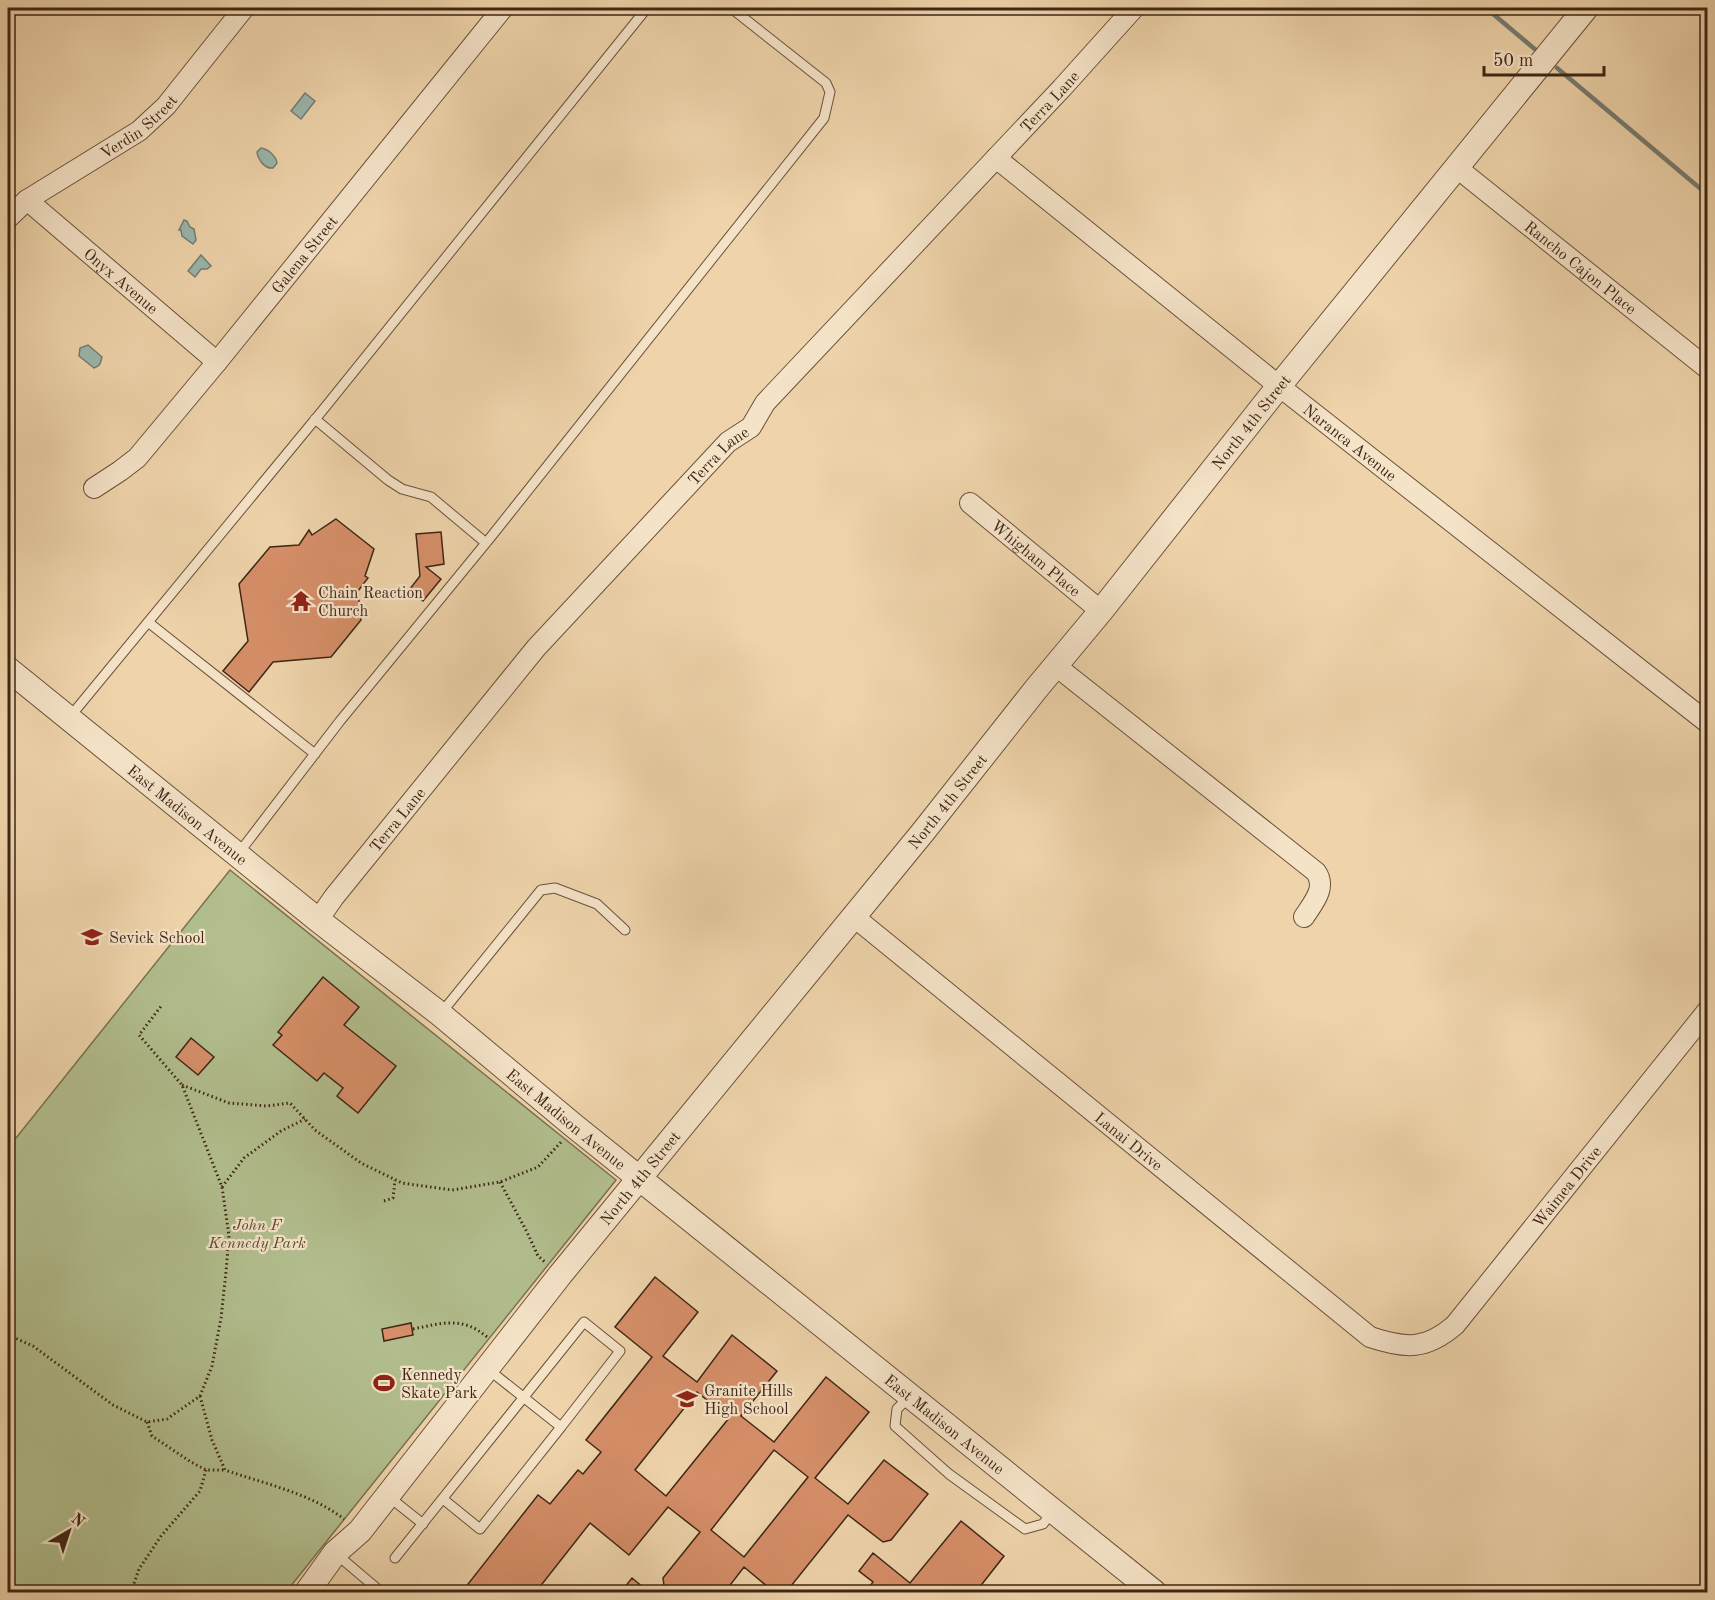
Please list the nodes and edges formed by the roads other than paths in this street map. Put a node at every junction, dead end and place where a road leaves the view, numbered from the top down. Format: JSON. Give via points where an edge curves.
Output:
{"nodes":[{"id":1,"x":244,"y":8,"type":"edge"},
{"id":2,"x":503,"y":8,"type":"edge"},
{"id":3,"x":647,"y":8,"type":"edge"},
{"id":4,"x":730,"y":8,"type":"edge"},
{"id":5,"x":1134,"y":8,"type":"edge"},
{"id":6,"x":1586,"y":8,"type":"edge"},
{"id":7,"x":996,"y":158,"type":"junction"},
{"id":8,"x":1456,"y":167,"type":"junction"},
{"id":9,"x":27,"y":200,"type":"junction"},
{"id":10,"x":8,"y":218,"type":"edge"},
{"id":11,"x":217,"y":362,"type":"junction"},
{"id":12,"x":1707,"y":369,"type":"edge"},
{"id":13,"x":1279,"y":386,"type":"junction"},
{"id":14,"x":315,"y":419,"type":"junction"},
{"id":15,"x":94,"y":488,"type":"dead end"},
{"id":16,"x":970,"y":503,"type":"dead end"},
{"id":17,"x":486,"y":543,"type":"junction"},
{"id":18,"x":1101,"y":611,"type":"junction"},
{"id":19,"x":148,"y":622,"type":"junction"},
{"id":20,"x":1056,"y":666,"type":"junction"},
{"id":21,"x":8,"y":669,"type":"edge"},
{"id":22,"x":69,"y":719,"type":"junction"},
{"id":23,"x":1707,"y":723,"type":"edge"},
{"id":24,"x":315,"y":754,"type":"junction"},
{"id":25,"x":238,"y":854,"type":"junction"},
{"id":26,"x":853,"y":916,"type":"junction"},
{"id":27,"x":1304,"y":917,"type":"dead end"},
{"id":28,"x":318,"y":920,"type":"junction"},
{"id":29,"x":625,"y":930,"type":"dead end"},
{"id":30,"x":1707,"y":1010,"type":"edge"},
{"id":31,"x":440,"y":1014,"type":"junction"},
{"id":32,"x":640,"y":1178,"type":"junction"},
{"id":33,"x":1412,"y":1346,"type":"joint"},
{"id":34,"x":487,"y":1368,"type":"junction"},
{"id":35,"x":910,"y":1396,"type":"junction"},
{"id":36,"x":524,"y":1398,"type":"junction"},
{"id":37,"x":561,"y":1427,"type":"junction"},
{"id":38,"x":388,"y":1496,"type":"junction"},
{"id":39,"x":443,"y":1498,"type":"junction"},
{"id":40,"x":1053,"y":1511,"type":"junction"},
{"id":41,"x":423,"y":1524,"type":"junction"},
{"id":42,"x":335,"y":1554,"type":"junction"},
{"id":43,"x":395,"y":1558,"type":"dead end"},
{"id":44,"x":307,"y":1593,"type":"edge"},
{"id":45,"x":381,"y":1593,"type":"edge"},
{"id":46,"x":1154,"y":1593,"type":"edge"}],
"edges":[{"from":1,"to":9,"type":"street","name":"Verdin Street","via":[[166,106],[139,131]]},
{"from":2,"to":11,"type":"street","name":"Galena Street"},
{"from":3,"to":14,"type":"lane"},
{"from":4,"to":17,"type":"lane","via":[[826,83],[830,92],[824,118]]},
{"from":5,"to":7,"type":"street","name":"Terra Lane"},
{"from":6,"to":8,"type":"street","name":"North 4th Street"},
{"from":7,"to":13,"type":"street","name":"Naranca Avenue"},
{"from":7,"to":28,"type":"street","name":"Terra Lane","via":[[765,403],[751,427],[729,442],[536,648]]},
{"from":8,"to":12,"type":"street","name":"Rancho Cajon Place"},
{"from":8,"to":13,"type":"street","name":"North 4th Street"},
{"from":9,"to":10,"type":"street","name":"Verdin Street"},
{"from":9,"to":11,"type":"street","name":"Onyx Avenue"},
{"from":11,"to":15,"type":"street","name":"Galena Street","via":[[137,458]]},
{"from":13,"to":18,"type":"street","name":"North 4th Street"},
{"from":13,"to":23,"type":"street","name":"Naranca Avenue"},
{"from":14,"to":17,"type":"lane","via":[[388,480],[402,489],[431,497]]},
{"from":14,"to":19,"type":"lane"},
{"from":16,"to":18,"type":"street","name":"Whigham Place"},
{"from":17,"to":24,"type":"lane"},
{"from":18,"to":20,"type":"street","name":"North 4th Street"},
{"from":19,"to":22,"type":"lane"},
{"from":19,"to":24,"type":"lane"},
{"from":20,"to":26,"type":"street","name":"North 4th Street"},
{"from":20,"to":27,"type":"street","via":[[1316,872],[1321,888]]},
{"from":21,"to":22,"type":"street","name":"East Madison Avenue"},
{"from":22,"to":25,"type":"street","name":"East Madison Avenue"},
{"from":24,"to":25,"type":"lane"},
{"from":25,"to":28,"type":"street","name":"East Madison Avenue"},
{"from":26,"to":32,"type":"street","name":"North 4th Street"},
{"from":26,"to":33,"type":"street","name":"Lanai Drive","via":[[1371,1337]]},
{"from":28,"to":31,"type":"street","name":"East Madison Avenue"},
{"from":29,"to":31,"type":"lane","via":[[597,904],[555,888],[541,890]]},
{"from":30,"to":33,"type":"street","name":"Waimea Drive","via":[[1455,1325],[1441,1337]]},
{"from":31,"to":32,"type":"street","name":"East Madison Avenue"},
{"from":32,"to":34,"type":"street","name":"North 4th Street"},
{"from":32,"to":35,"type":"street","name":"East Madison Avenue"},
{"from":34,"to":36,"type":"lane"},
{"from":34,"to":38,"type":"street","name":"North 4th Street"},
{"from":35,"to":40,"type":"street","name":"East Madison Avenue"},
{"from":35,"to":40,"type":"lane","via":[[897,1409],[896,1426],[949,1474],[1025,1530],[1042,1524]]},
{"from":36,"to":37,"type":"lane"},
{"from":36,"to":37,"type":"lane","via":[[584,1322],[593,1329],[620,1351]]},
{"from":36,"to":39,"type":"lane"},
{"from":37,"to":39,"type":"lane","via":[[480,1529]]},
{"from":38,"to":41,"type":"lane"},
{"from":38,"to":42,"type":"street","name":"North 4th Street","via":[[360,1532]]},
{"from":39,"to":41,"type":"lane"},
{"from":40,"to":46,"type":"street","name":"East Madison Avenue"},
{"from":41,"to":43,"type":"lane"},
{"from":42,"to":44,"type":"street","name":"North 4th Street"},
{"from":42,"to":45,"type":"lane"}]}
